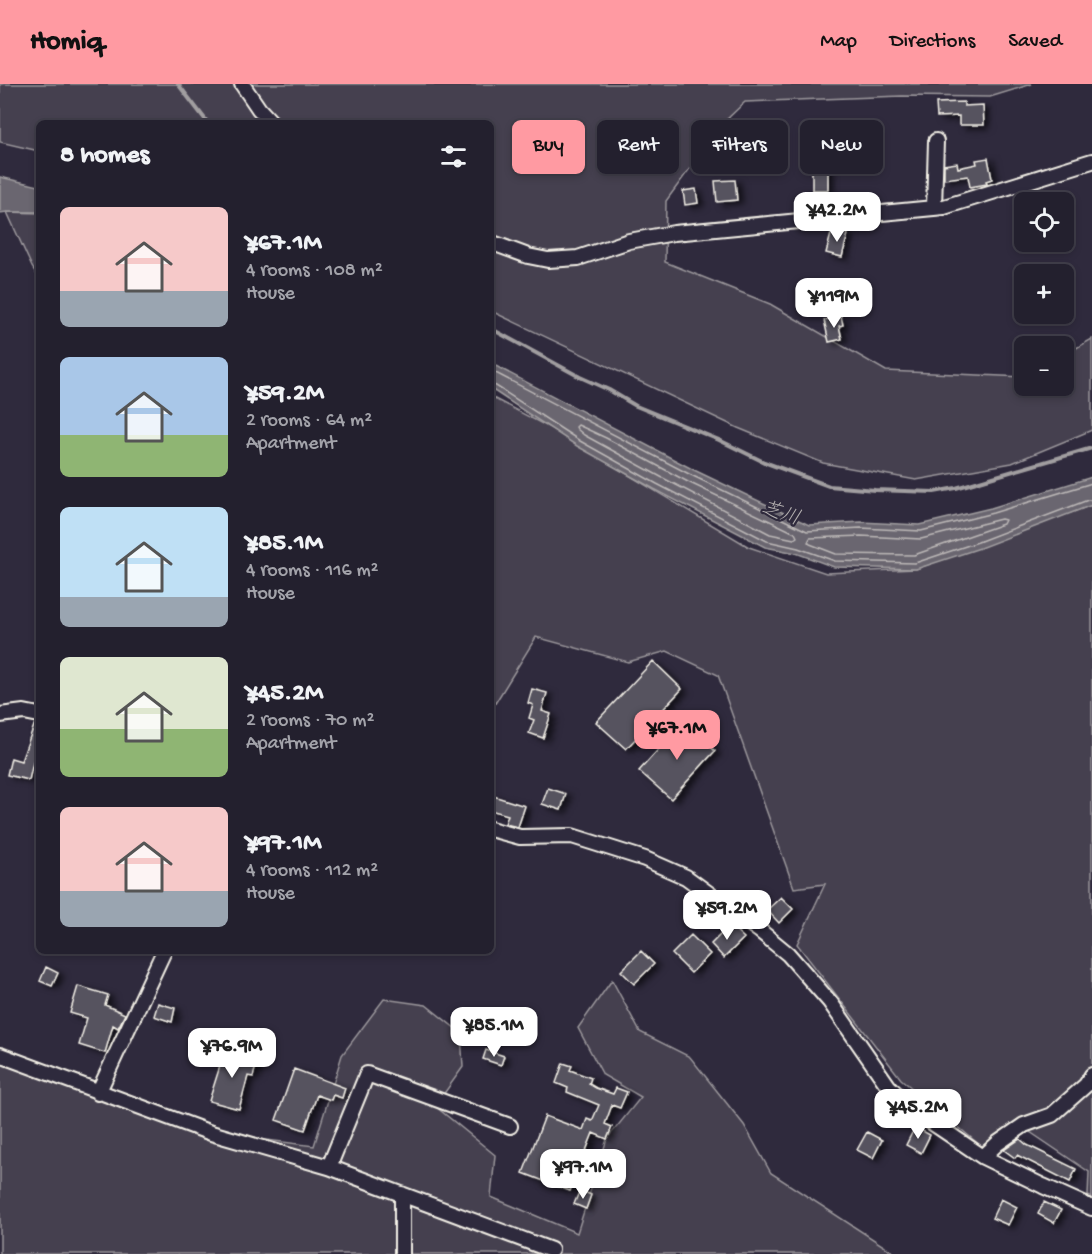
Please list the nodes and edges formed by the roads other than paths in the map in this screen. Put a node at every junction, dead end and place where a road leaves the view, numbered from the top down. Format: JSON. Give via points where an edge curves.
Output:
{"nodes":[{"id":1,"x":242,"y":84,"type":"edge"},
{"id":2,"x":269,"y":120,"type":"edge"},
{"id":3,"x":936,"y":141,"type":"dead end"},
{"id":4,"x":1092,"y":160,"type":"edge"},
{"id":5,"x":934,"y":208,"type":"junction"},
{"id":6,"x":494,"y":243,"type":"edge"},
{"id":7,"x":36,"y":714,"type":"edge"},
{"id":8,"x":0,"y":715,"type":"edge"},
{"id":9,"x":494,"y":830,"type":"edge"},
{"id":10,"x":163,"y":954,"type":"edge"},
{"id":11,"x":0,"y":1055,"type":"edge"},
{"id":12,"x":1092,"y":1075,"type":"edge"},
{"id":13,"x":98,"y":1093,"type":"junction"},
{"id":14,"x":510,"y":1126,"type":"dead end"},
{"id":15,"x":983,"y":1157,"type":"junction"},
{"id":16,"x":329,"y":1167,"type":"junction"},
{"id":17,"x":402,"y":1194,"type":"junction"},
{"id":18,"x":1092,"y":1208,"type":"edge"},
{"id":19,"x":551,"y":1250,"type":"dead end"},
{"id":20,"x":402,"y":1254,"type":"edge"}],
"edges":[{"from":1,"to":2,"type":"street"},
{"from":3,"to":5,"type":"street"},
{"from":4,"to":5,"type":"street"},
{"from":5,"to":6,"type":"street","via":[[674,233],[558,260],[528,256]]},
{"from":7,"to":8,"type":"street"},
{"from":9,"to":15,"type":"street","via":[[520,837],[572,836],[645,859],[686,877],[788,954],[830,1002],[889,1087],[915,1111]]},
{"from":10,"to":13,"type":"street"},
{"from":11,"to":13,"type":"street"},
{"from":12,"to":15,"type":"street","via":[[1052,1115],[1024,1125]]},
{"from":13,"to":16,"type":"street","via":[[211,1133]]},
{"from":14,"to":16,"type":"street","via":[[367,1074]]},
{"from":15,"to":18,"type":"street"},
{"from":16,"to":17,"type":"street"},
{"from":17,"to":19,"type":"street"},
{"from":17,"to":20,"type":"street"}]}
